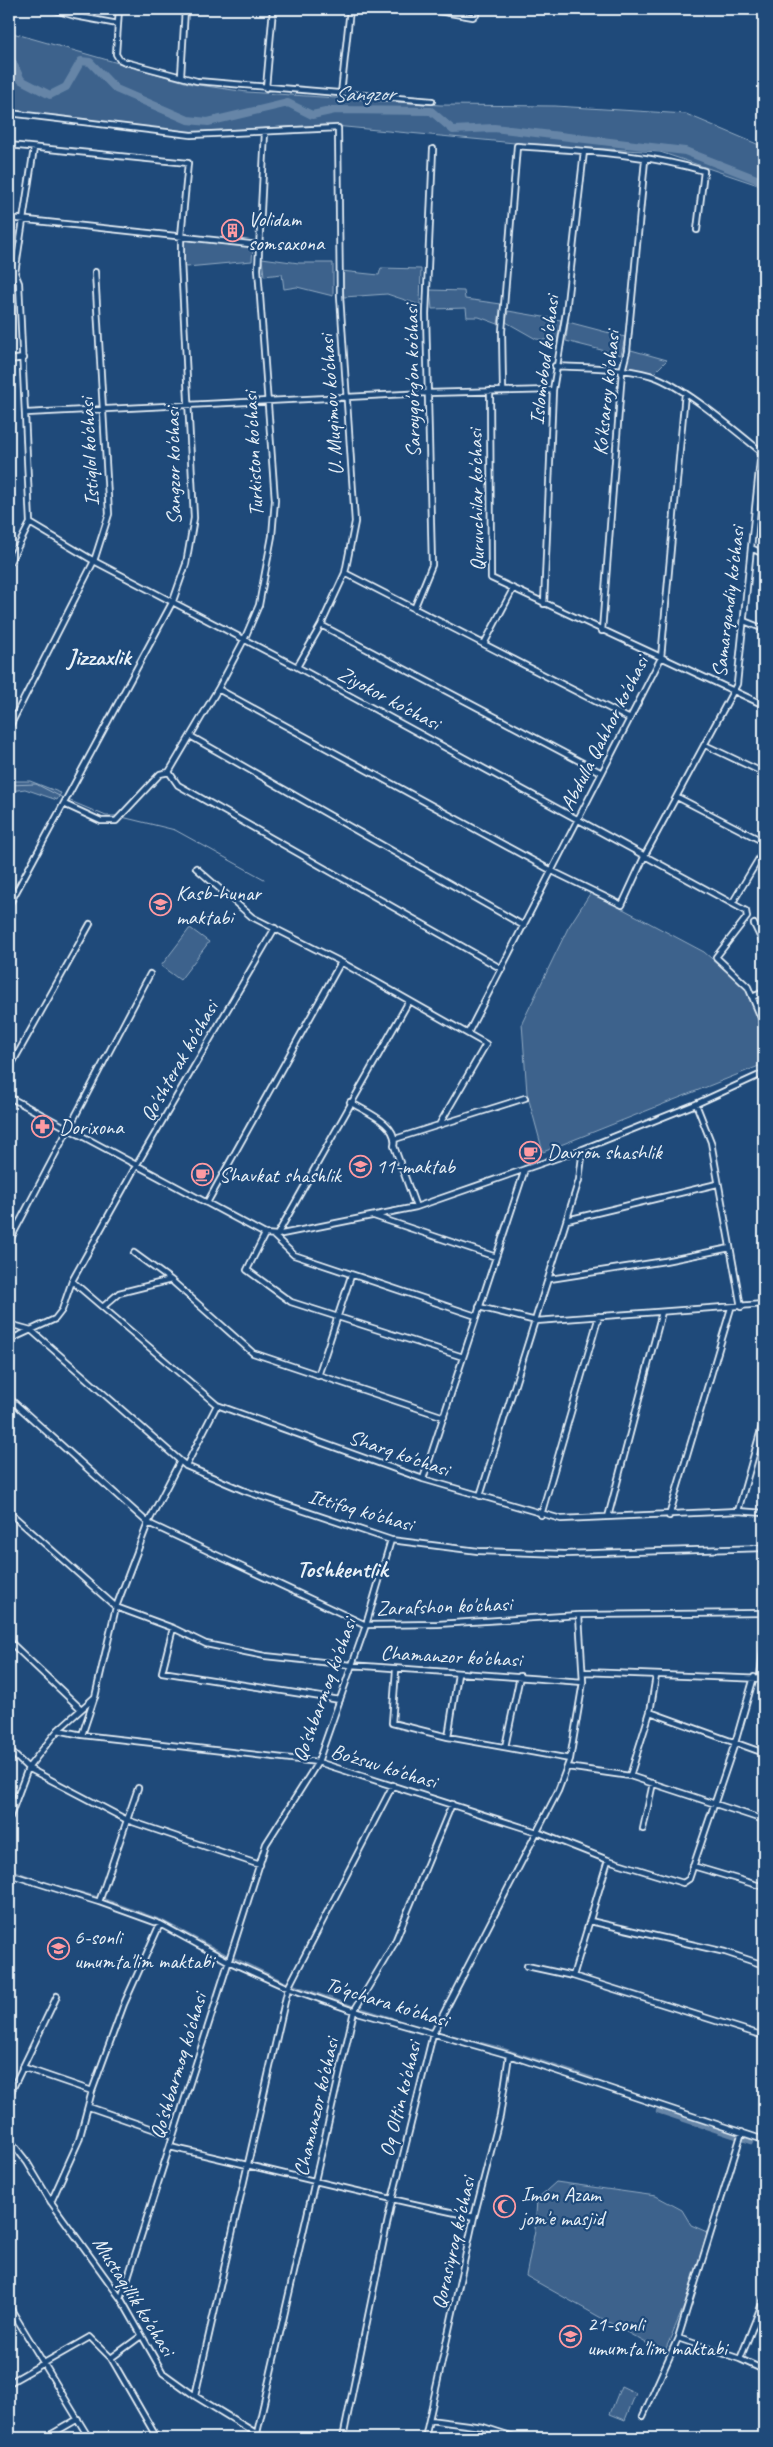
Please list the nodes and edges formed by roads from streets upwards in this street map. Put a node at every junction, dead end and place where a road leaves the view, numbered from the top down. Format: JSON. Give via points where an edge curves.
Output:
{"nodes":[{"id":1,"x":52,"y":9,"type":"edge"},
{"id":2,"x":120,"y":9,"type":"edge"},
{"id":3,"x":185,"y":9,"type":"edge"},
{"id":4,"x":273,"y":9,"type":"edge"},
{"id":5,"x":350,"y":9,"type":"edge"},
{"id":6,"x":427,"y":9,"type":"edge"},
{"id":7,"x":476,"y":10,"type":"edge"},
{"id":8,"x":118,"y":24,"type":"junction"},
{"id":9,"x":181,"y":76,"type":"junction"},
{"id":10,"x":266,"y":88,"type":"junction"},
{"id":11,"x":341,"y":94,"type":"junction"},
{"id":12,"x":432,"y":101,"type":"dead end"},
{"id":13,"x":9,"y":113,"type":"edge"},
{"id":14,"x":265,"y":132,"type":"junction"},
{"id":15,"x":9,"y":146,"type":"edge"},
{"id":16,"x":34,"y":148,"type":"junction"},
{"id":17,"x":433,"y":149,"type":"dead end"},
{"id":18,"x":584,"y":151,"type":"junction"},
{"id":19,"x":645,"y":160,"type":"junction"},
{"id":20,"x":9,"y":218,"type":"edge"},
{"id":21,"x":23,"y":219,"type":"junction"},
{"id":22,"x":697,"y":230,"type":"dead end"},
{"id":23,"x":180,"y":236,"type":"junction"},
{"id":24,"x":259,"y":245,"type":"junction"},
{"id":25,"x":95,"y":272,"type":"dead end"},
{"id":26,"x":17,"y":278,"type":"junction"},
{"id":27,"x":9,"y":280,"type":"edge"},
{"id":28,"x":24,"y":358,"type":"junction"},
{"id":29,"x":9,"y":360,"type":"edge"},
{"id":30,"x":556,"y":366,"type":"junction"},
{"id":31,"x":622,"y":371,"type":"junction"},
{"id":32,"x":503,"y":390,"type":"junction"},
{"id":33,"x":553,"y":390,"type":"junction"},
{"id":34,"x":490,"y":391,"type":"junction"},
{"id":35,"x":426,"y":393,"type":"junction"},
{"id":36,"x":685,"y":393,"type":"junction"},
{"id":37,"x":347,"y":398,"type":"junction"},
{"id":38,"x":267,"y":402,"type":"junction"},
{"id":39,"x":188,"y":406,"type":"junction"},
{"id":40,"x":103,"y":410,"type":"junction"},
{"id":41,"x":26,"y":413,"type":"junction"},
{"id":42,"x":763,"y":453,"type":"edge"},
{"id":43,"x":30,"y":523,"type":"junction"},
{"id":44,"x":751,"y":548,"type":"junction"},
{"id":45,"x":764,"y":554,"type":"edge"},
{"id":46,"x":94,"y":561,"type":"junction"},
{"id":47,"x":9,"y":564,"type":"edge"},
{"id":48,"x":345,"y":573,"type":"junction"},
{"id":49,"x":513,"y":589,"type":"junction"},
{"id":50,"x":173,"y":601,"type":"junction"},
{"id":51,"x":544,"y":604,"type":"junction"},
{"id":52,"x":414,"y":608,"type":"junction"},
{"id":53,"x":744,"y":621,"type":"junction"},
{"id":54,"x":321,"y":625,"type":"junction"},
{"id":55,"x":764,"y":629,"type":"edge"},
{"id":56,"x":602,"y":630,"type":"junction"},
{"id":57,"x":244,"y":640,"type":"junction"},
{"id":58,"x":484,"y":644,"type":"junction"},
{"id":59,"x":661,"y":658,"type":"junction"},
{"id":60,"x":296,"y":667,"type":"junction"},
{"id":61,"x":218,"y":689,"type":"junction"},
{"id":62,"x":733,"y":691,"type":"junction"},
{"id":63,"x":764,"y":705,"type":"edge"},
{"id":64,"x":630,"y":719,"type":"junction"},
{"id":65,"x":9,"y":728,"type":"edge"},
{"id":66,"x":192,"y":737,"type":"junction"},
{"id":67,"x":705,"y":745,"type":"junction"},
{"id":68,"x":169,"y":772,"type":"junction"},
{"id":69,"x":764,"y":772,"type":"edge"},
{"id":70,"x":602,"y":773,"type":"junction"},
{"id":71,"x":677,"y":797,"type":"junction"},
{"id":72,"x":64,"y":804,"type":"junction"},
{"id":73,"x":579,"y":819,"type":"junction"},
{"id":74,"x":764,"y":842,"type":"edge"},
{"id":75,"x":764,"y":850,"type":"edge"},
{"id":76,"x":645,"y":855,"type":"junction"},
{"id":77,"x":196,"y":868,"type":"dead end"},
{"id":78,"x":552,"y":871,"type":"junction"},
{"id":79,"x":733,"y":902,"type":"junction"},
{"id":80,"x":9,"y":905,"type":"edge"},
{"id":81,"x":90,"y":924,"type":"dead end"},
{"id":82,"x":754,"y":924,"type":"dead end"},
{"id":83,"x":524,"y":926,"type":"junction"},
{"id":84,"x":275,"y":928,"type":"junction"},
{"id":85,"x":764,"y":945,"type":"edge"},
{"id":86,"x":341,"y":962,"type":"junction"},
{"id":87,"x":502,"y":969,"type":"junction"},
{"id":88,"x":150,"y":974,"type":"dead end"},
{"id":89,"x":764,"y":992,"type":"edge"},
{"id":90,"x":752,"y":997,"type":"junction"},
{"id":91,"x":409,"y":1001,"type":"junction"},
{"id":92,"x":764,"y":1025,"type":"edge"},
{"id":93,"x":468,"y":1033,"type":"junction"},
{"id":94,"x":9,"y":1069,"type":"edge"},
{"id":95,"x":764,"y":1073,"type":"edge"},
{"id":96,"x":9,"y":1097,"type":"edge"},
{"id":97,"x":525,"y":1098,"type":"dead end"},
{"id":98,"x":350,"y":1102,"type":"junction"},
{"id":99,"x":696,"y":1104,"type":"junction"},
{"id":100,"x":440,"y":1125,"type":"junction"},
{"id":101,"x":67,"y":1128,"type":"junction"},
{"id":102,"x":396,"y":1139,"type":"junction"},
{"id":103,"x":583,"y":1149,"type":"junction"},
{"id":104,"x":136,"y":1166,"type":"junction"},
{"id":105,"x":525,"y":1169,"type":"junction"},
{"id":106,"x":717,"y":1184,"type":"junction"},
{"id":107,"x":207,"y":1203,"type":"junction"},
{"id":108,"x":416,"y":1207,"type":"junction"},
{"id":109,"x":372,"y":1215,"type":"junction"},
{"id":110,"x":567,"y":1220,"type":"junction"},
{"id":111,"x":265,"y":1234,"type":"junction"},
{"id":112,"x":275,"y":1235,"type":"junction"},
{"id":113,"x":9,"y":1242,"type":"edge"},
{"id":114,"x":730,"y":1248,"type":"junction"},
{"id":115,"x":134,"y":1253,"type":"dead end"},
{"id":116,"x":496,"y":1256,"type":"junction"},
{"id":117,"x":351,"y":1276,"type":"junction"},
{"id":118,"x":550,"y":1279,"type":"junction"},
{"id":119,"x":170,"y":1280,"type":"junction"},
{"id":120,"x":72,"y":1281,"type":"junction"},
{"id":121,"x":764,"y":1304,"type":"edge"},
{"id":122,"x":104,"y":1306,"type":"junction"},
{"id":123,"x":479,"y":1307,"type":"junction"},
{"id":124,"x":741,"y":1307,"type":"junction"},
{"id":125,"x":731,"y":1308,"type":"junction"},
{"id":126,"x":662,"y":1312,"type":"junction"},
{"id":127,"x":476,"y":1316,"type":"junction"},
{"id":128,"x":599,"y":1316,"type":"junction"},
{"id":129,"x":339,"y":1318,"type":"junction"},
{"id":130,"x":536,"y":1321,"type":"junction"},
{"id":131,"x":9,"y":1324,"type":"edge"},
{"id":132,"x":30,"y":1330,"type":"junction"},
{"id":133,"x":9,"y":1340,"type":"edge"},
{"id":134,"x":463,"y":1357,"type":"junction"},
{"id":135,"x":318,"y":1376,"type":"junction"},
{"id":136,"x":9,"y":1398,"type":"edge"},
{"id":137,"x":217,"y":1406,"type":"junction"},
{"id":138,"x":444,"y":1417,"type":"junction"},
{"id":139,"x":764,"y":1419,"type":"edge"},
{"id":140,"x":180,"y":1461,"type":"junction"},
{"id":141,"x":186,"y":1466,"type":"junction"},
{"id":142,"x":423,"y":1479,"type":"junction"},
{"id":143,"x":480,"y":1496,"type":"junction"},
{"id":144,"x":738,"y":1511,"type":"junction"},
{"id":145,"x":9,"y":1512,"type":"edge"},
{"id":146,"x":764,"y":1513,"type":"edge"},
{"id":147,"x":541,"y":1515,"type":"junction"},
{"id":148,"x":669,"y":1516,"type":"junction"},
{"id":149,"x":608,"y":1517,"type":"junction"},
{"id":150,"x":148,"y":1523,"type":"junction"},
{"id":151,"x":391,"y":1540,"type":"junction"},
{"id":152,"x":764,"y":1548,"type":"edge"},
{"id":153,"x":116,"y":1607,"type":"junction"},
{"id":154,"x":764,"y":1613,"type":"edge"},
{"id":155,"x":579,"y":1615,"type":"junction"},
{"id":156,"x":366,"y":1625,"type":"junction"},
{"id":157,"x":173,"y":1628,"type":"junction"},
{"id":158,"x":9,"y":1641,"type":"edge"},
{"id":159,"x":764,"y":1642,"type":"edge"},
{"id":160,"x":351,"y":1665,"type":"junction"},
{"id":161,"x":396,"y":1670,"type":"junction"},
{"id":162,"x":584,"y":1672,"type":"junction"},
{"id":163,"x":458,"y":1674,"type":"junction"},
{"id":164,"x":520,"y":1676,"type":"junction"},
{"id":165,"x":656,"y":1676,"type":"junction"},
{"id":166,"x":754,"y":1677,"type":"junction"},
{"id":167,"x":762,"y":1678,"type":"edge"},
{"id":168,"x":583,"y":1682,"type":"junction"},
{"id":169,"x":95,"y":1697,"type":"junction"},
{"id":170,"x":340,"y":1700,"type":"junction"},
{"id":171,"x":81,"y":1709,"type":"junction"},
{"id":172,"x":650,"y":1712,"type":"junction"},
{"id":173,"x":58,"y":1730,"type":"junction"},
{"id":174,"x":82,"y":1736,"type":"junction"},
{"id":175,"x":448,"y":1737,"type":"junction"},
{"id":176,"x":735,"y":1743,"type":"junction"},
{"id":177,"x":505,"y":1747,"type":"junction"},
{"id":178,"x":9,"y":1750,"type":"edge"},
{"id":179,"x":764,"y":1753,"type":"edge"},
{"id":180,"x":570,"y":1759,"type":"junction"},
{"id":181,"x":318,"y":1762,"type":"junction"},
{"id":182,"x":567,"y":1767,"type":"junction"},
{"id":183,"x":28,"y":1768,"type":"junction"},
{"id":184,"x":630,"y":1776,"type":"junction"},
{"id":185,"x":653,"y":1784,"type":"junction"},
{"id":186,"x":393,"y":1785,"type":"junction"},
{"id":187,"x":138,"y":1788,"type":"dead end"},
{"id":188,"x":715,"y":1802,"type":"junction"},
{"id":189,"x":452,"y":1804,"type":"junction"},
{"id":190,"x":9,"y":1819,"type":"edge"},
{"id":191,"x":127,"y":1820,"type":"junction"},
{"id":192,"x":764,"y":1820,"type":"edge"},
{"id":193,"x":644,"y":1828,"type":"dead end"},
{"id":194,"x":537,"y":1832,"type":"junction"},
{"id":195,"x":608,"y":1860,"type":"junction"},
{"id":196,"x":260,"y":1865,"type":"junction"},
{"id":197,"x":693,"y":1866,"type":"junction"},
{"id":198,"x":9,"y":1874,"type":"edge"},
{"id":199,"x":764,"y":1887,"type":"edge"},
{"id":200,"x":99,"y":1902,"type":"junction"},
{"id":201,"x":590,"y":1921,"type":"junction"},
{"id":202,"x":160,"y":1924,"type":"junction"},
{"id":203,"x":228,"y":1961,"type":"junction"},
{"id":204,"x":764,"y":1965,"type":"edge"},
{"id":205,"x":527,"y":1966,"type":"dead end"},
{"id":206,"x":573,"y":1976,"type":"junction"},
{"id":207,"x":288,"y":1988,"type":"junction"},
{"id":208,"x":57,"y":1996,"type":"dead end"},
{"id":209,"x":354,"y":2011,"type":"junction"},
{"id":210,"x":432,"y":2034,"type":"junction"},
{"id":211,"x":764,"y":2036,"type":"edge"},
{"id":212,"x":509,"y":2055,"type":"junction"},
{"id":213,"x":22,"y":2067,"type":"junction"},
{"id":214,"x":92,"y":2091,"type":"junction"},
{"id":215,"x":9,"y":2096,"type":"edge"},
{"id":216,"x":89,"y":2106,"type":"junction"},
{"id":217,"x":742,"y":2132,"type":"junction"},
{"id":218,"x":173,"y":2136,"type":"junction"},
{"id":219,"x":9,"y":2138,"type":"edge"},
{"id":220,"x":764,"y":2140,"type":"edge"},
{"id":221,"x":170,"y":2147,"type":"junction"},
{"id":222,"x":250,"y":2165,"type":"junction"},
{"id":223,"x":317,"y":2180,"type":"junction"},
{"id":224,"x":392,"y":2200,"type":"junction"},
{"id":225,"x":51,"y":2202,"type":"junction"},
{"id":226,"x":474,"y":2217,"type":"junction"},
{"id":227,"x":121,"y":2299,"type":"junction"},
{"id":228,"x":764,"y":2299,"type":"edge"},
{"id":229,"x":9,"y":2306,"type":"edge"},
{"id":230,"x":141,"y":2336,"type":"junction"},
{"id":231,"x":678,"y":2338,"type":"junction"},
{"id":232,"x":111,"y":2358,"type":"junction"},
{"id":233,"x":740,"y":2359,"type":"junction"},
{"id":234,"x":43,"y":2363,"type":"junction"},
{"id":235,"x":764,"y":2370,"type":"edge"},
{"id":236,"x":9,"y":2383,"type":"edge"},
{"id":237,"x":195,"y":2396,"type":"junction"},
{"id":238,"x":643,"y":2416,"type":"dead end"},
{"id":239,"x":78,"y":2419,"type":"junction"},
{"id":240,"x":429,"y":2420,"type":"junction"},
{"id":241,"x":257,"y":2433,"type":"junction"},
{"id":242,"x":45,"y":2438,"type":"edge"},
{"id":243,"x":89,"y":2438,"type":"edge"},
{"id":244,"x":158,"y":2438,"type":"edge"},
{"id":245,"x":264,"y":2438,"type":"edge"},
{"id":246,"x":343,"y":2438,"type":"edge"},
{"id":247,"x":425,"y":2438,"type":"edge"},
{"id":248,"x":518,"y":2438,"type":"edge"}],
"edges":[{"from":1,"to":8,"type":"street"},
{"from":2,"to":8,"type":"street"},
{"from":3,"to":9,"type":"street"},
{"from":4,"to":10,"type":"street"},
{"from":5,"to":11,"type":"street"},
{"from":6,"to":7,"type":"street","via":[[473,17]]},
{"from":8,"to":9,"type":"street","via":[[116,54],[119,59]]},
{"from":9,"to":10,"type":"street"},
{"from":10,"to":11,"type":"street"},
{"from":11,"to":12,"type":"street"},
{"from":13,"to":14,"type":"street","via":[[191,135]]},
{"from":14,"to":24,"type":"street","name":"Turkiston ko'chasi"},
{"from":14,"to":37,"type":"street","name":"U. Muqimov ko'chasi","via":[[338,128],[340,296]]},
{"from":15,"to":16,"type":"street"},
{"from":16,"to":21,"type":"street"},
{"from":16,"to":23,"type":"street","name":"Sangzor ko'chasi","via":[[188,163]]},
{"from":17,"to":35,"type":"street","name":"Saroyqo'rg'on ko'chasi"},
{"from":18,"to":19,"type":"street"},
{"from":18,"to":30,"type":"street","name":"Islomobod ko'chasi","via":[[566,312]]},
{"from":18,"to":32,"type":"street","via":[[517,146],[502,331]]},
{"from":19,"to":22,"type":"street","via":[[704,171]]},
{"from":19,"to":31,"type":"street","name":"Ko'ksaroy ko'chasi","via":[[628,351]]},
{"from":20,"to":21,"type":"street"},
{"from":21,"to":23,"type":"street"},
{"from":21,"to":26,"type":"street"},
{"from":23,"to":24,"type":"street"},
{"from":23,"to":39,"type":"street","name":"Sangzor ko'chasi"},
{"from":24,"to":38,"type":"street","name":"Turkiston ko'chasi"},
{"from":25,"to":40,"type":"street","name":"Istiqlol ko'chasi"},
{"from":26,"to":27,"type":"street"},
{"from":26,"to":28,"type":"street"},
{"from":28,"to":29,"type":"street"},
{"from":28,"to":41,"type":"street"},
{"from":30,"to":31,"type":"street"},
{"from":30,"to":33,"type":"street","name":"Islomobod ko'chasi"},
{"from":31,"to":36,"type":"street","via":[[658,378]]},
{"from":31,"to":56,"type":"street","name":"Ko'ksaroy ko'chasi"},
{"from":32,"to":33,"type":"street"},
{"from":32,"to":34,"type":"street"},
{"from":33,"to":51,"type":"street","name":"Islomobod ko'chasi"},
{"from":34,"to":35,"type":"street"},
{"from":34,"to":49,"type":"street","name":"Quruvchilar ko'chasi","via":[[491,578]]},
{"from":35,"to":37,"type":"street"},
{"from":35,"to":52,"type":"street","name":"Saroyqo'rg'on ko'chasi","via":[[432,566]]},
{"from":36,"to":42,"type":"street"},
{"from":36,"to":59,"type":"street","name":"Abdulla Qahhor ko'chasi"},
{"from":37,"to":38,"type":"street"},
{"from":37,"to":48,"type":"street","name":"U. Muqimov ko'chasi","via":[[355,522]]},
{"from":38,"to":39,"type":"street"},
{"from":38,"to":57,"type":"street","name":"Turkiston ko'chasi","via":[[275,500],[272,536],[259,605]]},
{"from":39,"to":40,"type":"street"},
{"from":39,"to":50,"type":"street","name":"Sangzor ko'chasi","via":[[194,518],[186,564]]},
{"from":40,"to":41,"type":"street"},
{"from":40,"to":46,"type":"street","name":"Istiqlol ko'chasi","via":[[109,514]]},
{"from":41,"to":43,"type":"street"},
{"from":42,"to":44,"type":"street","name":"Samarqandiy ko'chasi"},
{"from":43,"to":46,"type":"street","name":"Ziyokor ko'chasi"},
{"from":43,"to":47,"type":"street"},
{"from":44,"to":45,"type":"street"},
{"from":44,"to":53,"type":"street","name":"Samarqandiy ko'chasi"},
{"from":46,"to":50,"type":"street","name":"Ziyokor ko'chasi"},
{"from":46,"to":65,"type":"street","name":"Istiqlol ko'chasi"},
{"from":48,"to":52,"type":"street"},
{"from":48,"to":54,"type":"street","name":"U. Muqimov ko'chasi"},
{"from":49,"to":51,"type":"street","name":"Quruvchilar ko'chasi"},
{"from":49,"to":58,"type":"street"},
{"from":50,"to":57,"type":"street","name":"Ziyokor ko'chasi"},
{"from":50,"to":72,"type":"street","name":"Sangzor ko'chasi"},
{"from":51,"to":56,"type":"street","name":"Quruvchilar ko'chasi"},
{"from":52,"to":58,"type":"street"},
{"from":53,"to":55,"type":"street"},
{"from":53,"to":62,"type":"street","name":"Samarqandiy ko'chasi","via":[[737,684]]},
{"from":54,"to":60,"type":"street","name":"U. Muqimov ko'chasi"},
{"from":54,"to":70,"type":"street"},
{"from":56,"to":59,"type":"street","name":"Quruvchilar ko'chasi"},
{"from":57,"to":60,"type":"street","name":"Ziyokor ko'chasi"},
{"from":57,"to":61,"type":"street","name":"Turkiston ko'chasi"},
{"from":58,"to":64,"type":"street"},
{"from":59,"to":62,"type":"street","name":"Quruvchilar ko'chasi"},
{"from":59,"to":64,"type":"street","name":"Abdulla Qahhor ko'chasi"},
{"from":60,"to":73,"type":"street","name":"Ziyokor ko'chasi"},
{"from":61,"to":66,"type":"street","name":"Turkiston ko'chasi"},
{"from":61,"to":78,"type":"street"},
{"from":62,"to":63,"type":"street","name":"Quruvchilar ko'chasi"},
{"from":62,"to":67,"type":"street","name":"Samarqandiy ko'chasi"},
{"from":64,"to":70,"type":"street","name":"Abdulla Qahhor ko'chasi"},
{"from":66,"to":68,"type":"street","name":"Turkiston ko'chasi"},
{"from":66,"to":83,"type":"street"},
{"from":67,"to":69,"type":"street"},
{"from":67,"to":71,"type":"street","name":"Samarqandiy ko'chasi"},
{"from":68,"to":72,"type":"street","name":"Turkiston ko'chasi","via":[[160,774],[116,821],[101,821]]},
{"from":68,"to":87,"type":"street","via":[[178,785]]},
{"from":70,"to":73,"type":"street","name":"Abdulla Qahhor ko'chasi"},
{"from":71,"to":74,"type":"street"},
{"from":71,"to":76,"type":"street","name":"Samarqandiy ko'chasi"},
{"from":72,"to":80,"type":"street","name":"Sangzor ko'chasi"},
{"from":73,"to":76,"type":"street","name":"Ziyokor ko'chasi"},
{"from":73,"to":78,"type":"street","name":"Abdulla Qahhor ko'chasi"},
{"from":75,"to":79,"type":"street"},
{"from":76,"to":78,"type":"street","name":"Samarqandiy ko'chasi","via":[[622,905]]},
{"from":76,"to":79,"type":"street","name":"Ziyokor ko'chasi"},
{"from":77,"to":84,"type":"street","via":[[252,917]]},
{"from":78,"to":83,"type":"street","name":"Abdulla Qahhor ko'chasi"},
{"from":79,"to":90,"type":"street","via":[[746,911],[746,917],[716,957],[748,988]]},
{"from":81,"to":94,"type":"street"},
{"from":82,"to":85,"type":"street"},
{"from":83,"to":87,"type":"street","name":"Abdulla Qahhor ko'chasi"},
{"from":84,"to":86,"type":"street"},
{"from":84,"to":104,"type":"street","name":"Qo'shterak ko'chasi"},
{"from":86,"to":91,"type":"street"},
{"from":86,"to":107,"type":"street"},
{"from":87,"to":93,"type":"street","name":"Abdulla Qahhor ko'chasi"},
{"from":88,"to":101,"type":"street"},
{"from":89,"to":90,"type":"street"},
{"from":90,"to":92,"type":"street"},
{"from":91,"to":93,"type":"street"},
{"from":91,"to":98,"type":"street"},
{"from":93,"to":100,"type":"street","via":[[486,1044]]},
{"from":95,"to":99,"type":"street"},
{"from":96,"to":101,"type":"street"},
{"from":97,"to":100,"type":"street"},
{"from":98,"to":102,"type":"street","via":[[392,1129]]},
{"from":98,"to":112,"type":"street"},
{"from":99,"to":103,"type":"street"},
{"from":99,"to":106,"type":"street","via":[[712,1142]]},
{"from":100,"to":102,"type":"street"},
{"from":101,"to":104,"type":"street"},
{"from":101,"to":113,"type":"street"},
{"from":102,"to":108,"type":"street","via":[[394,1146]]},
{"from":103,"to":105,"type":"street"},
{"from":103,"to":110,"type":"street","via":[[582,1169]]},
{"from":104,"to":107,"type":"street"},
{"from":104,"to":120,"type":"street","name":"Qo'shterak ko'chasi"},
{"from":105,"to":108,"type":"street"},
{"from":105,"to":116,"type":"street"},
{"from":106,"to":110,"type":"street"},
{"from":106,"to":114,"type":"street"},
{"from":107,"to":111,"type":"street"},
{"from":108,"to":109,"type":"street"},
{"from":109,"to":112,"type":"street"},
{"from":109,"to":116,"type":"street"},
{"from":110,"to":118,"type":"street"},
{"from":111,"to":112,"type":"street"},
{"from":111,"to":129,"type":"street","via":[[247,1270],[291,1302]]},
{"from":112,"to":117,"type":"street","via":[[294,1255]]},
{"from":114,"to":118,"type":"street"},
{"from":114,"to":124,"type":"street"},
{"from":115,"to":119,"type":"street"},
{"from":116,"to":123,"type":"street"},
{"from":117,"to":127,"type":"street"},
{"from":117,"to":129,"type":"street"},
{"from":118,"to":130,"type":"street"},
{"from":119,"to":122,"type":"street","via":[[119,1293]]},
{"from":119,"to":135,"type":"street","via":[[253,1353]]},
{"from":120,"to":122,"type":"street","name":"Sharq ko'chasi"},
{"from":120,"to":132,"type":"street","name":"Qo'shterak ko'chasi","via":[[62,1310],[55,1319]]},
{"from":121,"to":124,"type":"street"},
{"from":122,"to":137,"type":"street","name":"Sharq ko'chasi"},
{"from":123,"to":127,"type":"street"},
{"from":123,"to":130,"type":"street"},
{"from":124,"to":125,"type":"street"},
{"from":125,"to":126,"type":"street"},
{"from":125,"to":148,"type":"street"},
{"from":126,"to":128,"type":"street"},
{"from":126,"to":149,"type":"street"},
{"from":127,"to":134,"type":"street"},
{"from":128,"to":130,"type":"street"},
{"from":128,"to":147,"type":"street"},
{"from":129,"to":134,"type":"street"},
{"from":129,"to":135,"type":"street"},
{"from":130,"to":143,"type":"street"},
{"from":131,"to":132,"type":"street","name":"Ittifoq ko'chasi"},
{"from":132,"to":133,"type":"street","name":"Qo'shterak ko'chasi"},
{"from":132,"to":140,"type":"street","name":"Ittifoq ko'chasi"},
{"from":134,"to":138,"type":"street"},
{"from":135,"to":138,"type":"street"},
{"from":136,"to":150,"type":"street","name":"Zarafshon ko'chasi"},
{"from":137,"to":141,"type":"street"},
{"from":137,"to":142,"type":"street","name":"Sharq ko'chasi"},
{"from":138,"to":142,"type":"street"},
{"from":139,"to":144,"type":"street"},
{"from":140,"to":141,"type":"street","name":"Ittifoq ko'chasi"},
{"from":140,"to":150,"type":"street"},
{"from":141,"to":151,"type":"street","name":"Ittifoq ko'chasi","via":[[245,1491]]},
{"from":142,"to":143,"type":"street","name":"Sharq ko'chasi"},
{"from":143,"to":147,"type":"street","name":"Sharq ko'chasi"},
{"from":144,"to":146,"type":"street","name":"Sharq ko'chasi"},
{"from":144,"to":148,"type":"street","name":"Sharq ko'chasi"},
{"from":145,"to":153,"type":"street"},
{"from":147,"to":149,"type":"street","name":"Sharq ko'chasi","via":[[561,1519]]},
{"from":148,"to":149,"type":"street","name":"Sharq ko'chasi"},
{"from":150,"to":153,"type":"street"},
{"from":150,"to":156,"type":"street","name":"Zarafshon ko'chasi"},
{"from":151,"to":152,"type":"street","name":"Ittifoq ko'chasi","via":[[478,1551],[564,1554]]},
{"from":151,"to":156,"type":"street","name":"Qo'shbarmoq ko'chasi"},
{"from":153,"to":157,"type":"street","name":"Chamanzor ko'chasi"},
{"from":153,"to":169,"type":"street"},
{"from":154,"to":155,"type":"street","name":"Zarafshon ko'chasi"},
{"from":155,"to":156,"type":"street","name":"Zarafshon ko'chasi"},
{"from":155,"to":162,"type":"street","name":"Oq Oltin ko'chasi"},
{"from":156,"to":160,"type":"street","name":"Qo'shbarmoq ko'chasi"},
{"from":157,"to":160,"type":"street","name":"Chamanzor ko'chasi","via":[[206,1644],[264,1656]]},
{"from":157,"to":170,"type":"street","via":[[162,1672]]},
{"from":158,"to":171,"type":"street"},
{"from":159,"to":167,"type":"street"},
{"from":160,"to":161,"type":"street","name":"Chamanzor ko'chasi"},
{"from":160,"to":170,"type":"street","name":"Qo'shbarmoq ko'chasi"},
{"from":161,"to":163,"type":"street","name":"Chamanzor ko'chasi"},
{"from":161,"to":175,"type":"street","via":[[392,1723]]},
{"from":162,"to":165,"type":"street"},
{"from":162,"to":168,"type":"street","name":"Oq Oltin ko'chasi"},
{"from":163,"to":164,"type":"street","name":"Chamanzor ko'chasi"},
{"from":163,"to":175,"type":"street"},
{"from":164,"to":168,"type":"street","name":"Chamanzor ko'chasi"},
{"from":164,"to":177,"type":"street"},
{"from":165,"to":166,"type":"street"},
{"from":165,"to":172,"type":"street"},
{"from":166,"to":167,"type":"street"},
{"from":166,"to":176,"type":"street"},
{"from":168,"to":180,"type":"street","name":"Oq Oltin ko'chasi"},
{"from":169,"to":171,"type":"street"},
{"from":169,"to":174,"type":"street"},
{"from":170,"to":181,"type":"street","name":"Qo'shbarmoq ko'chasi"},
{"from":171,"to":173,"type":"street"},
{"from":172,"to":176,"type":"street"},
{"from":172,"to":184,"type":"street"},
{"from":173,"to":174,"type":"street","name":"Bo'zsuv ko'chasi"},
{"from":173,"to":183,"type":"street"},
{"from":174,"to":181,"type":"street","name":"Bo'zsuv ko'chasi"},
{"from":175,"to":177,"type":"street"},
{"from":176,"to":179,"type":"street"},
{"from":176,"to":188,"type":"street"},
{"from":177,"to":180,"type":"street"},
{"from":178,"to":183,"type":"street"},
{"from":180,"to":182,"type":"street","name":"Oq Oltin ko'chasi"},
{"from":181,"to":186,"type":"street","name":"Bo'zsuv ko'chasi"},
{"from":181,"to":196,"type":"street","name":"Qo'shbarmoq ko'chasi","via":[[266,1844]]},
{"from":182,"to":184,"type":"street"},
{"from":182,"to":194,"type":"street","name":"Oq Oltin ko'chasi"},
{"from":183,"to":190,"type":"street"},
{"from":183,"to":191,"type":"street"},
{"from":184,"to":185,"type":"street"},
{"from":185,"to":188,"type":"street"},
{"from":185,"to":193,"type":"street"},
{"from":186,"to":189,"type":"street","name":"Bo'zsuv ko'chasi"},
{"from":186,"to":207,"type":"street"},
{"from":187,"to":191,"type":"street"},
{"from":188,"to":192,"type":"street"},
{"from":188,"to":197,"type":"street"},
{"from":189,"to":194,"type":"street","name":"Bo'zsuv ko'chasi"},
{"from":189,"to":209,"type":"street","name":"Chamanzor ko'chasi","via":[[394,1944]]},
{"from":191,"to":196,"type":"street"},
{"from":191,"to":200,"type":"street"},
{"from":194,"to":195,"type":"street","name":"Bo'zsuv ko'chasi"},
{"from":194,"to":210,"type":"street","name":"Oq Oltin ko'chasi"},
{"from":195,"to":197,"type":"street","name":"Bo'zsuv ko'chasi","via":[[683,1883],[688,1881]]},
{"from":195,"to":201,"type":"street"},
{"from":196,"to":203,"type":"street","name":"Qo'shbarmoq ko'chasi"},
{"from":197,"to":199,"type":"street"},
{"from":198,"to":200,"type":"street","name":"To'qchara ko'chasi"},
{"from":200,"to":202,"type":"street","name":"To'qchara ko'chasi"},
{"from":201,"to":204,"type":"street","via":[[725,1952]]},
{"from":201,"to":206,"type":"street"},
{"from":202,"to":203,"type":"street","name":"To'qchara ko'chasi"},
{"from":202,"to":214,"type":"street","via":[[124,2004]]},
{"from":203,"to":207,"type":"street","name":"To'qchara ko'chasi"},
{"from":203,"to":218,"type":"street","name":"Qo'shbarmoq ko'chasi"},
{"from":205,"to":206,"type":"street"},
{"from":206,"to":211,"type":"street"},
{"from":207,"to":209,"type":"street","name":"To'qchara ko'chasi"},
{"from":207,"to":222,"type":"street"},
{"from":208,"to":213,"type":"street"},
{"from":209,"to":210,"type":"street","name":"To'qchara ko'chasi"},
{"from":209,"to":223,"type":"street","name":"Chamanzor ko'chasi"},
{"from":210,"to":212,"type":"street","name":"To'qchara ko'chasi"},
{"from":210,"to":224,"type":"street","name":"Oq Oltin ko'chasi"},
{"from":212,"to":217,"type":"street","name":"To'qchara ko'chasi"},
{"from":212,"to":226,"type":"street","name":"Qorasiyroq ko'chasi","via":[[500,2116]]},
{"from":213,"to":214,"type":"street"},
{"from":213,"to":215,"type":"street"},
{"from":214,"to":216,"type":"street"},
{"from":216,"to":218,"type":"street"},
{"from":216,"to":225,"type":"street","via":[[79,2140]]},
{"from":217,"to":220,"type":"street","name":"To'qchara ko'chasi"},
{"from":217,"to":231,"type":"street"},
{"from":218,"to":221,"type":"street","name":"Qo'shbarmoq ko'chasi"},
{"from":219,"to":225,"type":"street","name":"Mustaqillik ko'chasi"},
{"from":221,"to":222,"type":"street"},
{"from":221,"to":227,"type":"street","name":"Qo'shbarmoq ko'chasi"},
{"from":222,"to":223,"type":"street"},
{"from":222,"to":237,"type":"street"},
{"from":223,"to":224,"type":"street"},
{"from":223,"to":241,"type":"street","name":"Chamanzor ko'chasi"},
{"from":224,"to":226,"type":"street"},
{"from":224,"to":246,"type":"street","name":"Oq Oltin ko'chasi"},
{"from":225,"to":227,"type":"street","name":"Mustaqillik ko'chasi"},
{"from":226,"to":240,"type":"street","name":"Qorasiyroq ko'chasi"},
{"from":227,"to":230,"type":"street","name":"Mustaqillik ko'chasi"},
{"from":228,"to":233,"type":"street"},
{"from":229,"to":234,"type":"street"},
{"from":230,"to":232,"type":"street"},
{"from":230,"to":237,"type":"street","name":"Mustaqillik ko'chasi","via":[[163,2372]]},
{"from":231,"to":233,"type":"street"},
{"from":231,"to":238,"type":"street"},
{"from":232,"to":234,"type":"street","via":[[88,2336]]},
{"from":232,"to":244,"type":"street"},
{"from":233,"to":235,"type":"street"},
{"from":234,"to":236,"type":"street"},
{"from":234,"to":239,"type":"street"},
{"from":237,"to":241,"type":"street","name":"Mustaqillik ko'chasi"},
{"from":239,"to":242,"type":"street"},
{"from":239,"to":243,"type":"street"},
{"from":240,"to":247,"type":"street","name":"Qorasiyroq ko'chasi"},
{"from":240,"to":248,"type":"street","via":[[483,2428]]},
{"from":241,"to":245,"type":"street","name":"Mustaqillik ko'chasi"}]}
